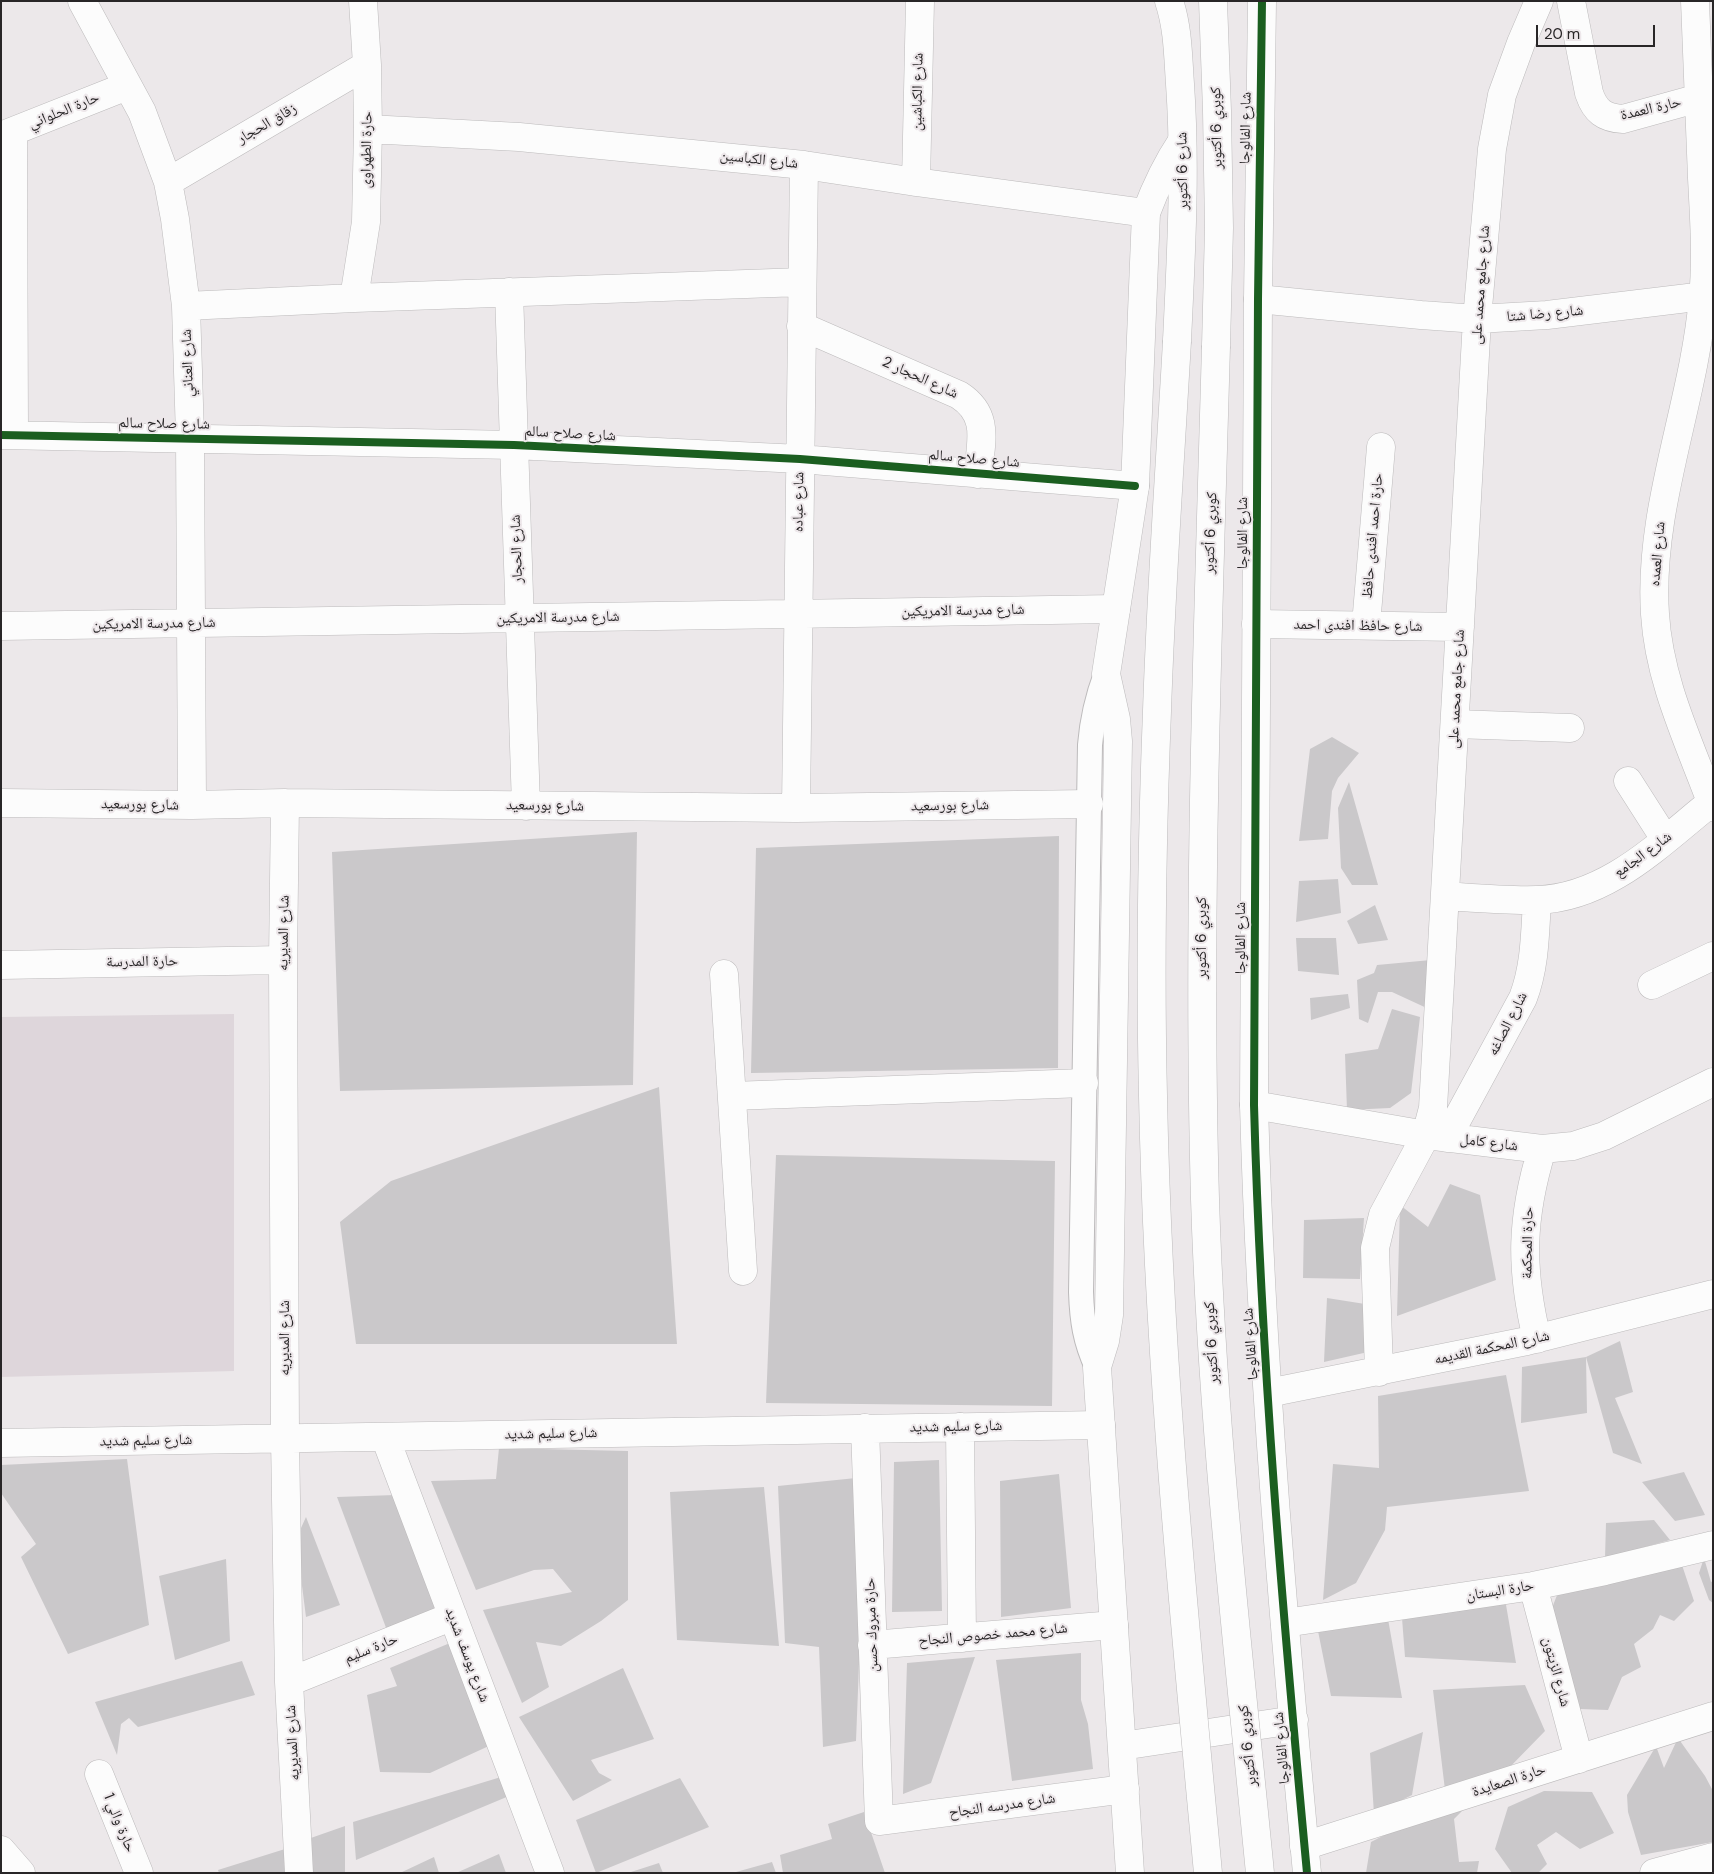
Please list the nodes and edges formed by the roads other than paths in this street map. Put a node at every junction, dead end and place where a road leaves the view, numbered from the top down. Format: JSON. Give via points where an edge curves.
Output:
{"nodes":[{"id":1,"x":82,"y":1,"type":"edge"},
{"id":2,"x":363,"y":1,"type":"edge"},
{"id":3,"x":920,"y":1,"type":"edge"},
{"id":4,"x":1169,"y":1,"type":"edge"},
{"id":5,"x":1213,"y":1,"type":"edge"},
{"id":6,"x":1262,"y":1,"type":"edge"},
{"id":7,"x":1539,"y":1,"type":"edge"},
{"id":8,"x":1571,"y":1,"type":"edge"},
{"id":9,"x":1695,"y":1,"type":"edge"},
{"id":10,"x":367,"y":65,"type":"junction"},
{"id":11,"x":127,"y":86,"type":"junction"},
{"id":12,"x":1699,"y":98,"type":"junction"},
{"id":13,"x":368,"y":129,"type":"junction"},
{"id":14,"x":7,"y":134,"type":"edge"},
{"id":15,"x":1182,"y":141,"type":"junction"},
{"id":16,"x":804,"y":165,"type":"junction"},
{"id":17,"x":168,"y":182,"type":"junction"},
{"id":18,"x":916,"y":182,"type":"junction"},
{"id":19,"x":1146,"y":213,"type":"junction"},
{"id":20,"x":802,"y":282,"type":"junction"},
{"id":21,"x":509,"y":292,"type":"junction"},
{"id":22,"x":1708,"y":296,"type":"edge"},
{"id":23,"x":354,"y":298,"type":"junction"},
{"id":24,"x":1258,"y":299,"type":"junction"},
{"id":25,"x":186,"y":306,"type":"junction"},
{"id":26,"x":1478,"y":319,"type":"junction"},
{"id":27,"x":801,"y":326,"type":"junction"},
{"id":28,"x":7,"y":435,"type":"edge"},
{"id":29,"x":190,"y":437,"type":"junction"},
{"id":30,"x":514,"y":445,"type":"junction"},
{"id":31,"x":1380,"y":447,"type":"dead end"},
{"id":32,"x":800,"y":459,"type":"junction"},
{"id":33,"x":978,"y":474,"type":"junction"},
{"id":34,"x":1136,"y":486,"type":"junction"},
{"id":35,"x":1116,"y":609,"type":"junction"},
{"id":36,"x":798,"y":614,"type":"junction"},
{"id":37,"x":520,"y":619,"type":"junction"},
{"id":38,"x":190,"y":624,"type":"junction"},
{"id":39,"x":1256,"y":624,"type":"junction"},
{"id":40,"x":1366,"y":625,"type":"junction"},
{"id":41,"x":1,"y":626,"type":"edge"},
{"id":42,"x":1460,"y":627,"type":"junction"},
{"id":43,"x":1106,"y":674,"type":"junction"},
{"id":44,"x":1455,"y":724,"type":"junction"},
{"id":45,"x":1570,"y":728,"type":"dead end"},
{"id":46,"x":1628,"y":781,"type":"dead end"},
{"id":47,"x":1,"y":803,"type":"edge"},
{"id":48,"x":1712,"y":803,"type":"edge"},
{"id":49,"x":285,"y":804,"type":"junction"},
{"id":50,"x":1089,"y":804,"type":"junction"},
{"id":51,"x":192,"y":805,"type":"junction"},
{"id":52,"x":526,"y":806,"type":"junction"},
{"id":53,"x":796,"y":808,"type":"junction"},
{"id":54,"x":1666,"y":839,"type":"junction"},
{"id":55,"x":1445,"y":896,"type":"junction"},
{"id":56,"x":1537,"y":900,"type":"junction"},
{"id":57,"x":1713,"y":956,"type":"edge"},
{"id":58,"x":283,"y":960,"type":"junction"},
{"id":59,"x":1,"y":965,"type":"edge"},
{"id":60,"x":724,"y":974,"type":"dead end"},
{"id":61,"x":1652,"y":985,"type":"dead end"},
{"id":62,"x":1713,"y":1082,"type":"edge"},
{"id":63,"x":1084,"y":1083,"type":"junction"},
{"id":64,"x":732,"y":1096,"type":"junction"},
{"id":65,"x":1254,"y":1105,"type":"junction"},
{"id":66,"x":1437,"y":1136,"type":"junction"},
{"id":67,"x":1542,"y":1148,"type":"junction"},
{"id":68,"x":742,"y":1271,"type":"dead end"},
{"id":69,"x":1713,"y":1294,"type":"edge"},
{"id":70,"x":1537,"y":1339,"type":"junction"},
{"id":71,"x":1097,"y":1368,"type":"junction"},
{"id":72,"x":1379,"y":1372,"type":"junction"},
{"id":73,"x":1268,"y":1393,"type":"junction"},
{"id":74,"x":1101,"y":1425,"type":"junction"},
{"id":75,"x":960,"y":1427,"type":"junction"},
{"id":76,"x":865,"y":1428,"type":"junction"},
{"id":77,"x":385,"y":1437,"type":"junction"},
{"id":78,"x":286,"y":1438,"type":"junction"},
{"id":79,"x":1,"y":1443,"type":"edge"},
{"id":80,"x":1713,"y":1544,"type":"edge"},
{"id":81,"x":1533,"y":1586,"type":"junction"},
{"id":82,"x":453,"y":1616,"type":"junction"},
{"id":83,"x":1285,"y":1623,"type":"junction"},
{"id":84,"x":1114,"y":1625,"type":"junction"},
{"id":85,"x":962,"y":1638,"type":"junction"},
{"id":86,"x":872,"y":1645,"type":"junction"},
{"id":87,"x":290,"y":1682,"type":"junction"},
{"id":88,"x":1713,"y":1716,"type":"edge"},
{"id":89,"x":1294,"y":1720,"type":"junction"},
{"id":90,"x":1122,"y":1746,"type":"junction"},
{"id":91,"x":1579,"y":1758,"type":"junction"},
{"id":92,"x":100,"y":1774,"type":"dead end"},
{"id":93,"x":1125,"y":1789,"type":"junction"},
{"id":94,"x":879,"y":1821,"type":"joint"},
{"id":95,"x":1304,"y":1846,"type":"junction"},
{"id":96,"x":1,"y":1850,"type":"edge"},
{"id":97,"x":1713,"y":1856,"type":"edge"},
{"id":98,"x":21,"y":1873,"type":"edge"},
{"id":99,"x":139,"y":1873,"type":"edge"},
{"id":100,"x":299,"y":1873,"type":"edge"},
{"id":101,"x":550,"y":1873,"type":"edge"},
{"id":102,"x":1130,"y":1873,"type":"edge"},
{"id":103,"x":1208,"y":1873,"type":"edge"},
{"id":104,"x":1260,"y":1873,"type":"edge"},
{"id":105,"x":1307,"y":1873,"type":"edge"},
{"id":106,"x":1654,"y":1873,"type":"edge"}],
"edges":[{"from":1,"to":11,"type":"main road","name":"شارع العناني"},
{"from":2,"to":10,"type":"main road","name":"حارة الطهراوى"},
{"from":3,"to":18,"type":"main road","name":"شارع الكباشين"},
{"from":4,"to":15,"type":"main road","name":"شارع 6 أكتوبر","via":[[1174,17]]},
{"from":5,"to":104,"type":"main road","name":"كوبري 6 أكتوبر","bridge":true,"via":[[1219,228],[1202,900],[1205,1201],[1220,1463]]},
{"from":6,"to":24,"type":"main road","name":"شارع الفالوجا"},
{"from":7,"to":26,"type":"main road","name":"شارع جامع محمد على","via":[[1510,68],[1496,121]]},
{"from":8,"to":12,"type":"main road","name":"حارة العمدة","via":[[1589,94],[1600,113],[1623,119]]},
{"from":9,"to":12,"type":"main road","name":"شارع العمده"},
{"from":10,"to":13,"type":"main road","name":"حارة الطهراوى"},
{"from":10,"to":17,"type":"main road","name":"زقاق الحجار"},
{"from":11,"to":14,"type":"main road","name":"حارة الحلواني"},
{"from":11,"to":17,"type":"main road","name":"شارع العناني","via":[[142,112]]},
{"from":12,"to":22,"type":"main road","name":"شارع العمده"},
{"from":13,"to":16,"type":"main road","name":"شارع الكباسين","via":[[519,137]]},
{"from":13,"to":23,"type":"main road","name":"حارة الطهراوى","via":[[366,222]]},
{"from":14,"to":28,"type":"main road"},
{"from":15,"to":19,"type":"main road","via":[[1168,162]]},
{"from":15,"to":103,"type":"main road","name":"شارع 6 أكتوبر","bridge":true,"via":[[1183,219],[1156,710],[1151,907],[1153,1097],[1160,1286],[1173,1475]]},
{"from":16,"to":18,"type":"main road","name":"شارع الكباسين"},
{"from":16,"to":20,"type":"main road","name":"شارع عباده"},
{"from":17,"to":25,"type":"main road","name":"شارع العناني"},
{"from":18,"to":19,"type":"main road","name":"شارع الكباسين"},
{"from":19,"to":34,"type":"main road"},
{"from":20,"to":21,"type":"main road"},
{"from":20,"to":27,"type":"main road","name":"شارع عباده"},
{"from":21,"to":23,"type":"main road"},
{"from":21,"to":30,"type":"main road","name":"شارع الحجار"},
{"from":22,"to":26,"type":"main road","name":"شارع رضا شتا","via":[[1547,316]]},
{"from":22,"to":48,"type":"main road","name":"شارع العمده","via":[[1658,526],[1654,571],[1661,660],[1673,703]]},
{"from":23,"to":25,"type":"main road"},
{"from":24,"to":26,"type":"main road","name":"شارع رضا شتا"},
{"from":24,"to":39,"type":"main road","name":"شارع الفالوجا"},
{"from":25,"to":29,"type":"main road","name":"شارع العناني"},
{"from":26,"to":42,"type":"main road","name":"شارع جامع محمد على"},
{"from":27,"to":32,"type":"main road","name":"شارع عباده"},
{"from":27,"to":33,"type":"main road","name":"شارع الحجار 2","via":[[969,401],[981,422]]},
{"from":28,"to":29,"type":"main road","name":"شارع صلاح سالم"},
{"from":29,"to":30,"type":"main road","name":"شارع صلاح سالم"},
{"from":29,"to":38,"type":"main road","name":"شارع العناني"},
{"from":30,"to":32,"type":"main road","name":"شارع صلاح سالم"},
{"from":30,"to":37,"type":"main road","name":"شارع الحجار"},
{"from":31,"to":40,"type":"main road","name":"حارة احمد افندى حافظ"},
{"from":32,"to":33,"type":"main road","name":"شارع صلاح سالم"},
{"from":32,"to":36,"type":"main road","name":"شارع عباده"},
{"from":33,"to":34,"type":"main road","name":"شارع صلاح سالم"},
{"from":34,"to":35,"type":"main road"},
{"from":35,"to":36,"type":"main road","name":"شارع مدرسة الامريكين"},
{"from":35,"to":43,"type":"main road"},
{"from":36,"to":37,"type":"main road","name":"شارع مدرسة الامريكين"},
{"from":36,"to":53,"type":"main road","name":"شارع عباده"},
{"from":37,"to":38,"type":"main road","name":"شارع مدرسة الامريكين"},
{"from":37,"to":52,"type":"main road","name":"شارع الحجار"},
{"from":38,"to":41,"type":"main road","name":"شارع مدرسة الامريكين"},
{"from":38,"to":51,"type":"main road","name":"شارع العناني"},
{"from":39,"to":40,"type":"main road","name":"شارع حافظ افندى احمد"},
{"from":39,"to":65,"type":"main road","name":"شارع الفالوجا"},
{"from":40,"to":42,"type":"main road","name":"شارع حافظ افندى احمد"},
{"from":42,"to":44,"type":"main road","name":"شارع جامع محمد على"},
{"from":43,"to":50,"type":"lane","via":[[1092,721]]},
{"from":43,"to":71,"type":"main road","via":[[1118,741],[1108,1315],[1105,1342]]},
{"from":44,"to":45,"type":"main road"},
{"from":44,"to":55,"type":"main road","name":"شارع جامع محمد على"},
{"from":46,"to":54,"type":"main road"},
{"from":47,"to":51,"type":"main road","name":"شارع بورسعيد"},
{"from":48,"to":54,"type":"main road","name":"شارع الجامع"},
{"from":49,"to":51,"type":"main road","name":"شارع بورسعيد"},
{"from":49,"to":52,"type":"main road","name":"شارع بورسعيد"},
{"from":49,"to":58,"type":"main road","name":"شارع المديريه"},
{"from":50,"to":53,"type":"main road","name":"شارع بورسعيد"},
{"from":50,"to":63,"type":"lane"},
{"from":52,"to":53,"type":"main road","name":"شارع بورسعيد"},
{"from":54,"to":56,"type":"main road","name":"شارع الجامع","via":[[1613,878],[1560,897]]},
{"from":55,"to":56,"type":"main road","name":"شارع الجامع"},
{"from":55,"to":66,"type":"main road","name":"شارع جامع محمد على","via":[[1432,1108]]},
{"from":56,"to":66,"type":"main road","name":"شارع الصاغه","via":[[1533,959],[1523,998]]},
{"from":57,"to":61,"type":"main road"},
{"from":58,"to":59,"type":"main road","name":"حارة المدرسة"},
{"from":58,"to":78,"type":"main road","name":"شارع المديريه"},
{"from":60,"to":64,"type":"main road"},
{"from":62,"to":67,"type":"main road","name":"شارع كامل","via":[[1604,1136],[1573,1146]]},
{"from":63,"to":64,"type":"main road"},
{"from":63,"to":71,"type":"lane","via":[[1082,1318],[1086,1343]]},
{"from":64,"to":68,"type":"main road"},
{"from":65,"to":66,"type":"main road","name":"شارع كامل"},
{"from":65,"to":73,"type":"main road","name":"شارع الفالوجا","via":[[1257,1225]]},
{"from":66,"to":67,"type":"main road","name":"شارع كامل"},
{"from":66,"to":72,"type":"main road","name":"شارع جامع محمد على","via":[[1383,1215],[1375,1248]]},
{"from":67,"to":70,"type":"main road","name":"حارة المحكمة","via":[[1527,1211],[1525,1243],[1526,1284]]},
{"from":69,"to":70,"type":"main road","name":"شارع المحكمة القديمه"},
{"from":70,"to":72,"type":"main road","name":"شارع المحكمة القديمه"},
{"from":71,"to":74,"type":"main road"},
{"from":72,"to":73,"type":"main road","name":"شارع المحكمة القديمه"},
{"from":73,"to":83,"type":"main road","name":"شارع الفالوجا"},
{"from":74,"to":75,"type":"main road","name":"شارع سليم شديد"},
{"from":74,"to":84,"type":"main road"},
{"from":75,"to":76,"type":"main road","name":"شارع سليم شديد"},
{"from":75,"to":85,"type":"main road"},
{"from":76,"to":77,"type":"main road","name":"شارع سليم شديد"},
{"from":76,"to":86,"type":"main road","name":"حارة مبروك حسن"},
{"from":77,"to":78,"type":"main road","name":"شارع سليم شديد"},
{"from":77,"to":82,"type":"main road","name":"شارع يوسف شديد"},
{"from":78,"to":79,"type":"main road","name":"شارع سليم شديد"},
{"from":78,"to":87,"type":"main road","name":"شارع المديريه"},
{"from":80,"to":81,"type":"main road","name":"حارة البستان"},
{"from":81,"to":83,"type":"main road","name":"حارة البستان"},
{"from":81,"to":91,"type":"main road","name":"شارع الزيتون"},
{"from":82,"to":87,"type":"main road","name":"حارة سليم"},
{"from":82,"to":101,"type":"main road","name":"شارع يوسف شديد"},
{"from":83,"to":89,"type":"main road","name":"شارع الفالوجا"},
{"from":84,"to":85,"type":"main road","name":"شارع محمد خصوص النجاح"},
{"from":84,"to":90,"type":"main road"},
{"from":85,"to":86,"type":"main road","name":"شارع محمد خصوص النجاح"},
{"from":86,"to":94,"type":"main road","name":"حارة مبروك حسن"},
{"from":87,"to":100,"type":"main road","name":"شارع المديريه"},
{"from":88,"to":91,"type":"main road","name":"حارة الصعايدة"},
{"from":89,"to":90,"type":"main road"},
{"from":89,"to":95,"type":"main road","name":"شارع الفالوجا"},
{"from":90,"to":93,"type":"main road"},
{"from":91,"to":95,"type":"main road","name":"حارة الصعايدة"},
{"from":92,"to":99,"type":"main road","name":"حارة والي 1"},
{"from":93,"to":94,"type":"main road","name":"شارع مدرسه النجاح"},
{"from":93,"to":102,"type":"main road"},
{"from":95,"to":105,"type":"main road","name":"شارع الفالوجا"},
{"from":96,"to":98,"type":"main road"},
{"from":97,"to":106,"type":"main road"}]}
